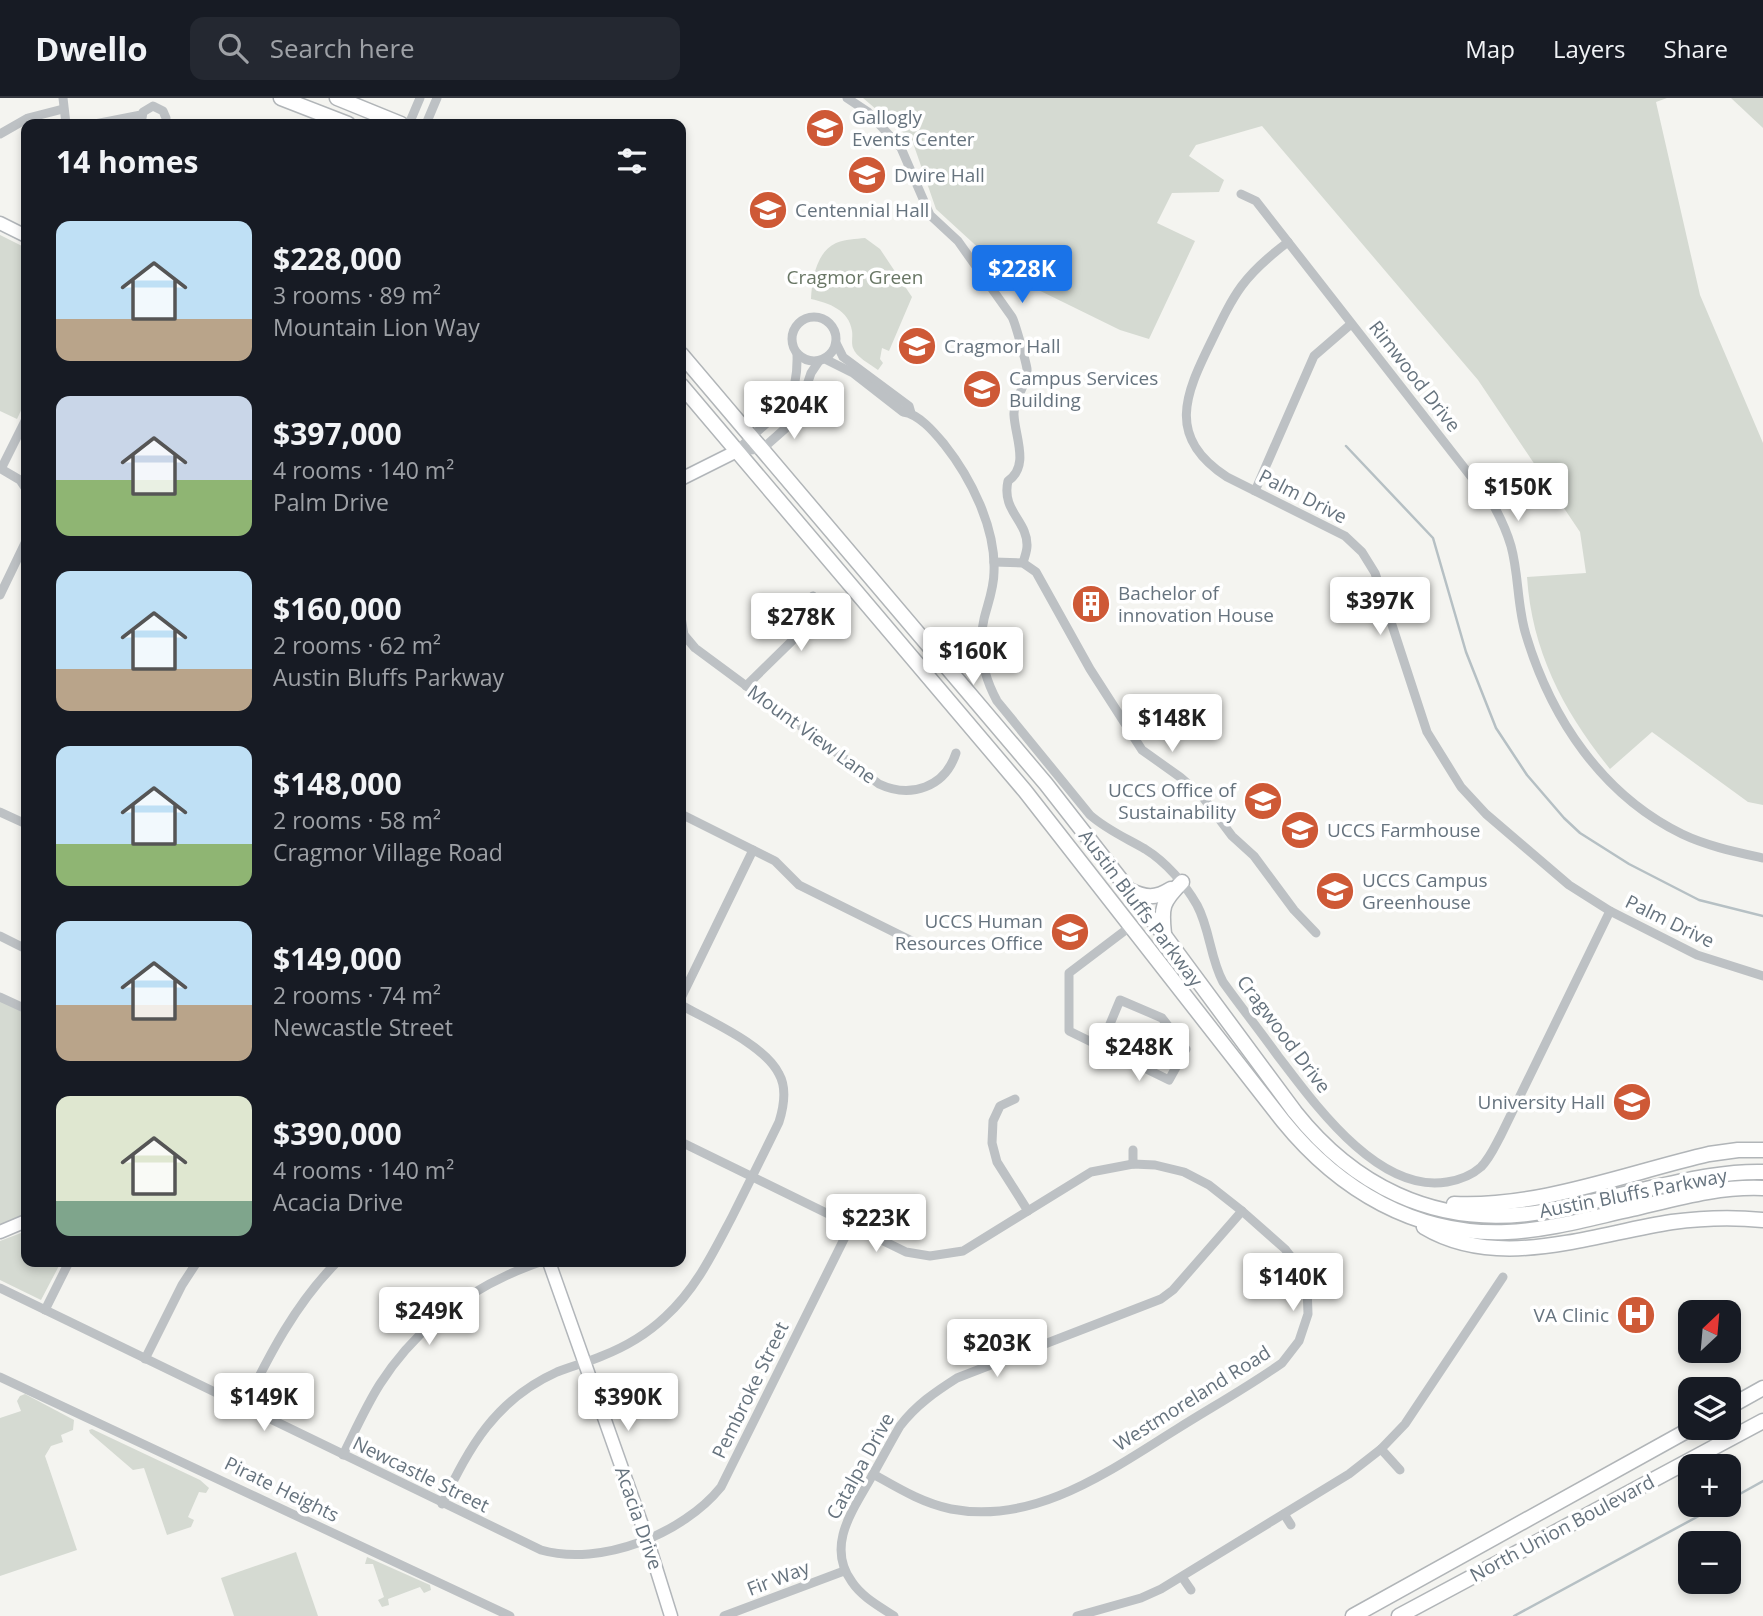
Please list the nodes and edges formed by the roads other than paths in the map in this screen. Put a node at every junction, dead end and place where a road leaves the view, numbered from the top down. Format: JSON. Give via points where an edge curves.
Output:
{"nodes":[{"id":1,"x":63,"y":98,"type":"edge"},
{"id":2,"x":281,"y":98,"type":"edge"},
{"id":3,"x":337,"y":98,"type":"edge"},
{"id":4,"x":420,"y":98,"type":"edge"},
{"id":5,"x":437,"y":98,"type":"edge"},
{"id":6,"x":847,"y":98,"type":"edge"},
{"id":7,"x":63,"y":109,"type":"junction"},
{"id":8,"x":26,"y":119,"type":"edge"},
{"id":9,"x":65,"y":119,"type":"edge"},
{"id":10,"x":142,"y":119,"type":"edge"},
{"id":11,"x":166,"y":119,"type":"edge"},
{"id":12,"x":335,"y":119,"type":"edge"},
{"id":13,"x":389,"y":119,"type":"edge"},
{"id":14,"x":411,"y":119,"type":"edge"},
{"id":15,"x":428,"y":119,"type":"edge"},
{"id":16,"x":21,"y":122,"type":"edge"},
{"id":17,"x":0,"y":134,"type":"edge"},
{"id":18,"x":1241,"y":194,"type":"dead end"},
{"id":19,"x":0,"y":223,"type":"edge"},
{"id":20,"x":21,"y":234,"type":"edge"},
{"id":21,"x":1288,"y":242,"type":"junction"},
{"id":22,"x":1351,"y":324,"type":"junction"},
{"id":23,"x":836,"y":342,"type":"junction"},
{"id":24,"x":797,"y":354,"type":"junction"},
{"id":25,"x":686,"y":360,"type":"edge"},
{"id":26,"x":822,"y":360,"type":"junction"},
{"id":27,"x":686,"y":391,"type":"edge"},
{"id":28,"x":911,"y":413,"type":"junction"},
{"id":29,"x":21,"y":429,"type":"edge"},
{"id":30,"x":751,"y":436,"type":"junction"},
{"id":31,"x":762,"y":449,"type":"junction"},
{"id":32,"x":737,"y":451,"type":"junction"},
{"id":33,"x":1,"y":469,"type":"edge"},
{"id":34,"x":686,"y":476,"type":"edge"},
{"id":35,"x":21,"y":482,"type":"edge"},
{"id":36,"x":1255,"y":491,"type":"junction"},
{"id":37,"x":21,"y":550,"type":"edge"},
{"id":38,"x":994,"y":562,"type":"junction"},
{"id":39,"x":1023,"y":563,"type":"junction"},
{"id":40,"x":2,"y":584,"type":"edge"},
{"id":41,"x":0,"y":595,"type":"edge"},
{"id":42,"x":813,"y":596,"type":"dead end"},
{"id":43,"x":686,"y":639,"type":"edge"},
{"id":44,"x":746,"y":686,"type":"junction"},
{"id":45,"x":956,"y":753,"type":"dead end"},
{"id":46,"x":0,"y":811,"type":"edge"},
{"id":47,"x":686,"y":816,"type":"edge"},
{"id":48,"x":21,"y":822,"type":"edge"},
{"id":49,"x":754,"y":850,"type":"junction"},
{"id":50,"x":1763,"y":858,"type":"edge"},
{"id":51,"x":1182,"y":883,"type":"junction"},
{"id":52,"x":1128,"y":889,"type":"junction"},
{"id":53,"x":1609,"y":911,"type":"junction"},
{"id":54,"x":1131,"y":926,"type":"junction"},
{"id":55,"x":1316,"y":933,"type":"dead end"},
{"id":56,"x":1164,"y":935,"type":"junction"},
{"id":57,"x":0,"y":936,"type":"edge"},
{"id":58,"x":918,"y":944,"type":"dead end"},
{"id":59,"x":21,"y":946,"type":"edge"},
{"id":60,"x":1763,"y":976,"type":"edge"},
{"id":61,"x":686,"y":988,"type":"edge"},
{"id":62,"x":0,"y":997,"type":"edge"},
{"id":63,"x":21,"y":1008,"type":"edge"},
{"id":64,"x":686,"y":1008,"type":"edge"},
{"id":65,"x":1100,"y":1048,"type":"junction"},
{"id":66,"x":1015,"y":1099,"type":"dead end"},
{"id":67,"x":686,"y":1144,"type":"edge"},
{"id":68,"x":1133,"y":1150,"type":"dead end"},
{"id":69,"x":1763,"y":1150,"type":"edge"},
{"id":70,"x":1133,"y":1164,"type":"junction"},
{"id":71,"x":1763,"y":1172,"type":"edge"},
{"id":72,"x":752,"y":1177,"type":"junction"},
{"id":73,"x":1763,"y":1188,"type":"edge"},
{"id":74,"x":1424,"y":1205,"type":"junction"},
{"id":75,"x":1028,"y":1211,"type":"junction"},
{"id":76,"x":1242,"y":1211,"type":"junction"},
{"id":77,"x":1406,"y":1214,"type":"junction"},
{"id":78,"x":1763,"y":1220,"type":"edge"},
{"id":79,"x":21,"y":1223,"type":"edge"},
{"id":80,"x":852,"y":1225,"type":"junction"},
{"id":81,"x":0,"y":1232,"type":"edge"},
{"id":82,"x":66,"y":1267,"type":"edge"},
{"id":83,"x":194,"y":1267,"type":"edge"},
{"id":84,"x":333,"y":1267,"type":"edge"},
{"id":85,"x":525,"y":1267,"type":"edge"},
{"id":86,"x":551,"y":1267,"type":"edge"},
{"id":87,"x":1503,"y":1278,"type":"dead end"},
{"id":88,"x":0,"y":1288,"type":"edge"},
{"id":89,"x":45,"y":1310,"type":"junction"},
{"id":90,"x":145,"y":1359,"type":"junction"},
{"id":91,"x":584,"y":1363,"type":"junction"},
{"id":92,"x":0,"y":1377,"type":"edge"},
{"id":93,"x":1763,"y":1388,"type":"edge"},
{"id":94,"x":1741,"y":1400,"type":"edge"},
{"id":95,"x":244,"y":1407,"type":"junction"},
{"id":96,"x":1763,"y":1421,"type":"edge"},
{"id":97,"x":1678,"y":1436,"type":"edge"},
{"id":98,"x":1381,"y":1449,"type":"junction"},
{"id":99,"x":343,"y":1455,"type":"junction"},
{"id":100,"x":1400,"y":1470,"type":"dead end"},
{"id":101,"x":873,"y":1474,"type":"junction"},
{"id":102,"x":442,"y":1504,"type":"junction"},
{"id":103,"x":1284,"y":1514,"type":"junction"},
{"id":104,"x":1291,"y":1525,"type":"dead end"},
{"id":105,"x":647,"y":1539,"type":"junction"},
{"id":106,"x":844,"y":1571,"type":"junction"},
{"id":107,"x":1182,"y":1577,"type":"junction"},
{"id":108,"x":1191,"y":1590,"type":"dead end"},
{"id":109,"x":510,"y":1616,"type":"edge"},
{"id":110,"x":671,"y":1616,"type":"edge"},
{"id":111,"x":724,"y":1616,"type":"edge"},
{"id":112,"x":894,"y":1616,"type":"edge"},
{"id":113,"x":1078,"y":1616,"type":"edge"},
{"id":114,"x":1353,"y":1616,"type":"edge"},
{"id":115,"x":1399,"y":1616,"type":"edge"}],
"edges":[{"from":1,"to":7,"type":"street"},
{"from":2,"to":12,"type":"main road"},
{"from":3,"to":13,"type":"main road"},
{"from":4,"to":14,"type":"street"},
{"from":5,"to":15,"type":"street"},
{"from":6,"to":39,"type":"street","via":[[869,112],[901,148],[930,215],[958,241],[1014,321],[1027,370],[1014,414],[1020,466],[1008,481],[1007,499],[1027,542]]},
{"from":7,"to":8,"type":"street"},
{"from":7,"to":9,"type":"street"},
{"from":10,"to":11,"type":"street","via":[[149,107],[157,107]]},
{"from":16,"to":17,"type":"street"},
{"from":18,"to":21,"type":"street","name":"Rimwood Drive","via":[[1255,201]]},
{"from":19,"to":20,"type":"street"},
{"from":21,"to":22,"type":"street","name":"Rimwood Drive"},
{"from":21,"to":36,"type":"street","name":"Palm Drive","via":[[1256,267],[1235,293],[1188,396],[1187,422],[1199,452],[1216,470]]},
{"from":22,"to":36,"type":"street","via":[[1314,356]]},
{"from":22,"to":50,"type":"street","name":"Rimwood Drive","via":[[1494,506],[1511,546],[1522,621],[1538,669],[1580,748],[1625,797],[1654,819],[1700,841]]},
{"from":23,"to":24,"type":"street","via":[[828,322],[817,317],[805,319],[792,335]]},
{"from":23,"to":26,"type":"street","via":[[833,352]]},
{"from":23,"to":28,"type":"street","name":"Cragwood Drive","via":[[844,357],[909,406]]},
{"from":24,"to":26,"type":"street","via":[[807,360]]},
{"from":24,"to":30,"type":"street","via":[[797,383],[789,401]]},
{"from":25,"to":30,"type":"main road","name":"Austin Bluffs Parkway"},
{"from":26,"to":28,"type":"street","name":"Cragwood Drive","via":[[853,373],[903,412]]},
{"from":26,"to":31,"type":"street","via":[[811,373],[797,415]]},
{"from":27,"to":32,"type":"main road","name":"Austin Bluffs Parkway"},
{"from":28,"to":38,"type":"street","name":"Cragwood Drive","via":[[939,438],[960,467],[985,519]]},
{"from":29,"to":33,"type":"street"},
{"from":30,"to":31,"type":"main road","name":"Austin Bluffs Parkway"},
{"from":30,"to":32,"type":"street"},
{"from":31,"to":32,"type":"street"},
{"from":31,"to":52,"type":"main road","name":"Austin Bluffs Parkway","via":[[993,720]]},
{"from":32,"to":34,"type":"street"},
{"from":32,"to":54,"type":"main road","name":"Austin Bluffs Parkway","via":[[1025,791]]},
{"from":33,"to":35,"type":"street"},
{"from":36,"to":53,"type":"street","name":"Palm Drive","via":[[1345,536],[1362,552],[1375,573],[1427,732],[1450,772],[1500,828],[1569,885]]},
{"from":37,"to":40,"type":"street"},
{"from":38,"to":39,"type":"street"},
{"from":38,"to":51,"type":"street","name":"Cragwood Drive","via":[[981,653],[997,701],[1090,815],[1153,854]]},
{"from":39,"to":55,"type":"street","via":[[1034,569],[1044,584],[1142,750],[1207,803]]},
{"from":40,"to":41,"type":"street"},
{"from":42,"to":44,"type":"street","via":[[799,634]]},
{"from":43,"to":44,"type":"street","name":"Mount View Lane"},
{"from":44,"to":45,"type":"street","name":"Mount View Lane","via":[[891,789],[931,785],[946,773]]},
{"from":46,"to":48,"type":"street"},
{"from":47,"to":49,"type":"street"},
{"from":49,"to":58,"type":"street","via":[[775,861],[799,885]]},
{"from":49,"to":61,"type":"street"},
{"from":51,"to":52,"type":"main road","via":[[1154,897]]},
{"from":51,"to":53,"type":"street","name":"Cragwood Drive","via":[[1203,919],[1223,982],[1316,1106],[1364,1153],[1394,1171],[1430,1183],[1451,1182],[1471,1174],[1492,1152]]},
{"from":51,"to":56,"type":"main road","via":[[1163,906]]},
{"from":52,"to":56,"type":"main road","name":"Austin Bluffs Parkway"},
{"from":53,"to":60,"type":"street","name":"Palm Drive","via":[[1697,955]]},
{"from":54,"to":56,"type":"main road","via":[[1141,925]]},
{"from":54,"to":65,"type":"street","via":[[1069,973],[1069,1031]]},
{"from":54,"to":77,"type":"main road","name":"Austin Bluffs Parkway","via":[[1300,1143],[1352,1188]]},
{"from":56,"to":74,"type":"main road","name":"Austin Bluffs Parkway","via":[[1325,1147],[1381,1187]]},
{"from":57,"to":59,"type":"street"},
{"from":62,"to":63,"type":"street"},
{"from":64,"to":72,"type":"street","via":[[755,1049],[780,1074],[783,1109]]},
{"from":65,"to":65,"type":"street","via":[[1169,1080],[1186,1049],[1162,1018],[1120,1000]]},
{"from":66,"to":75,"type":"street","via":[[1000,1106],[993,1121],[992,1143],[998,1162]]},
{"from":67,"to":72,"type":"street","name":"Westmoreland Road"},
{"from":68,"to":70,"type":"street"},
{"from":69,"to":74,"type":"main road","via":[[1709,1154],[1504,1203]]},
{"from":70,"to":75,"type":"street","name":"Westmoreland Road","via":[[1091,1172]]},
{"from":70,"to":76,"type":"street","name":"Westmoreland Road","via":[[1184,1172]]},
{"from":71,"to":74,"type":"main road","name":"Austin Bluffs Parkway","via":[[1713,1174],[1529,1214],[1468,1214]]},
{"from":72,"to":80,"type":"street","name":"Westmoreland Road"},
{"from":72,"to":91,"type":"street","via":[[706,1268],[677,1306],[635,1340]]},
{"from":73,"to":77,"type":"main road","name":"Austin Bluffs Parkway","via":[[1701,1193],[1506,1232],[1466,1230]]},
{"from":75,"to":80,"type":"street","name":"Westmoreland Road","via":[[963,1251],[942,1256],[906,1252]]},
{"from":76,"to":101,"type":"street","name":"Catalpa Drive","via":[[1161,1299],[957,1378],[922,1401],[900,1426]]},
{"from":76,"to":101,"type":"street","name":"Westmoreland Road","via":[[1294,1259],[1307,1285],[1304,1330],[1282,1363],[1090,1483],[1039,1502],[988,1510],[951,1509],[916,1498]]},
{"from":77,"to":78,"type":"main road","via":[[1428,1229],[1462,1242],[1520,1248],[1671,1223]]},
{"from":79,"to":81,"type":"street"},
{"from":80,"to":105,"type":"street","name":"Pembroke Street","via":[[721,1487],[698,1512]]},
{"from":82,"to":89,"type":"street"},
{"from":83,"to":90,"type":"street"},
{"from":84,"to":95,"type":"street","via":[[294,1314]]},
{"from":85,"to":99,"type":"street","via":[[472,1293],[422,1333],[379,1386]]},
{"from":86,"to":91,"type":"street","name":"Acacia Drive"},
{"from":87,"to":98,"type":"street","via":[[1405,1424]]},
{"from":88,"to":89,"type":"street","name":"Newcastle Street"},
{"from":89,"to":90,"type":"street","name":"Newcastle Street"},
{"from":90,"to":95,"type":"street","name":"Newcastle Street"},
{"from":91,"to":102,"type":"street","via":[[542,1380],[498,1412],[473,1444]]},
{"from":91,"to":105,"type":"street","name":"Acacia Drive"},
{"from":92,"to":109,"type":"street","name":"Pirate Heights"},
{"from":93,"to":94,"type":"main road"},
{"from":95,"to":99,"type":"street","name":"Newcastle Street"},
{"from":96,"to":115,"type":"main road","name":"North Union Boulevard"},
{"from":97,"to":114,"type":"main road","name":"North Union Boulevard"},
{"from":98,"to":100,"type":"street"},
{"from":98,"to":103,"type":"street"},
{"from":99,"to":102,"type":"street","name":"Newcastle Street"},
{"from":101,"to":106,"type":"street","name":"Catalpa Drive","via":[[842,1532]]},
{"from":102,"to":105,"type":"street","name":"Newcastle Street","via":[[555,1554],[585,1556]]},
{"from":103,"to":104,"type":"street"},
{"from":103,"to":107,"type":"street"},
{"from":105,"to":110,"type":"street","name":"Acacia Drive"},
{"from":106,"to":111,"type":"street","name":"Fir Way"},
{"from":106,"to":112,"type":"street","via":[[862,1594]]},
{"from":107,"to":108,"type":"street"},
{"from":107,"to":113,"type":"street","via":[[1141,1598]]}]}
